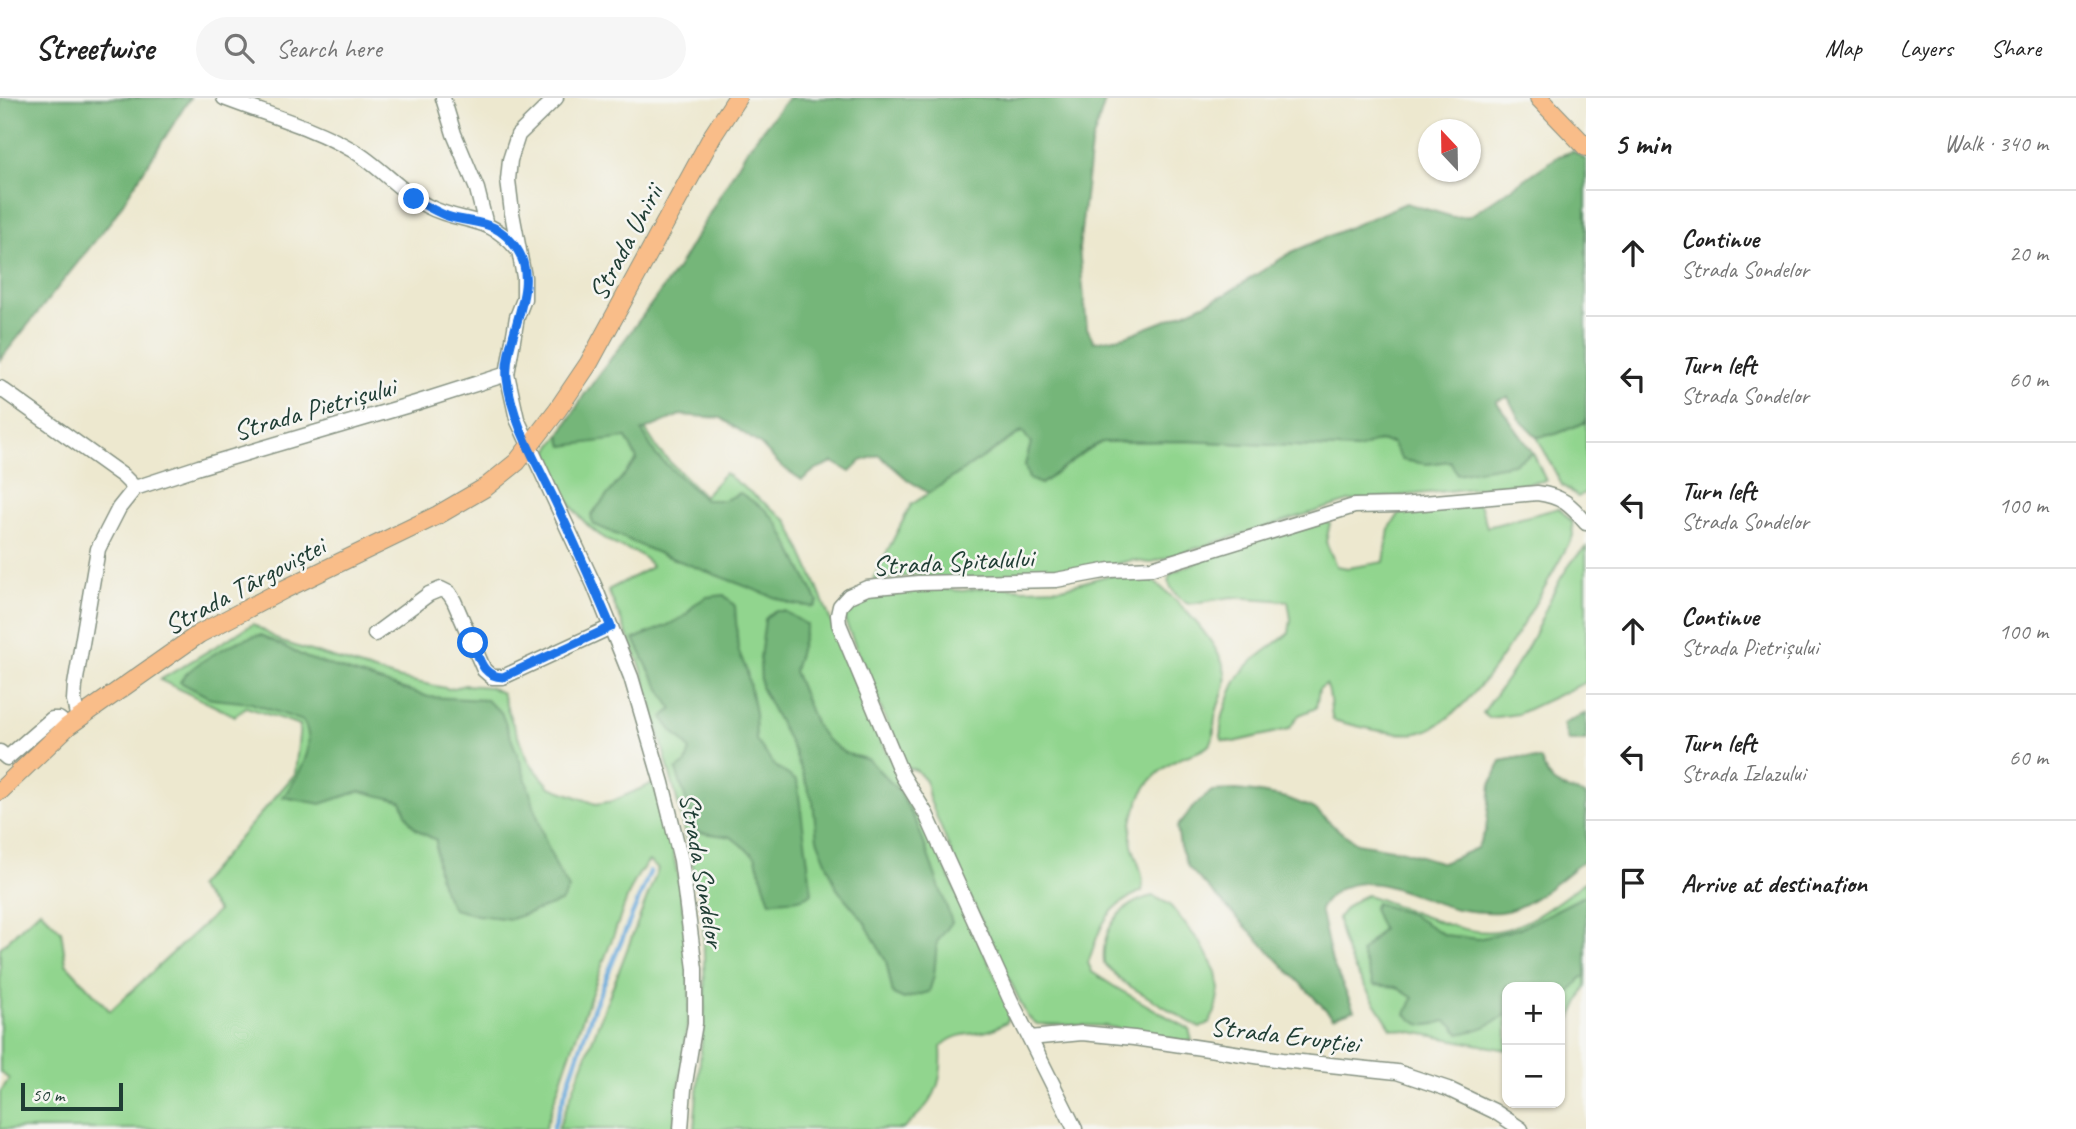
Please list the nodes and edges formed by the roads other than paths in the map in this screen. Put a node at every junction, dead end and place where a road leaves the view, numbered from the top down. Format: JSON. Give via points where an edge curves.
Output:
{"nodes":[{"id":1,"x":224,"y":98,"type":"edge"},
{"id":2,"x":443,"y":98,"type":"edge"},
{"id":3,"x":556,"y":98,"type":"edge"},
{"id":4,"x":737,"y":98,"type":"edge"},
{"id":5,"x":1539,"y":98,"type":"edge"},
{"id":6,"x":1586,"y":147,"type":"edge"},
{"id":7,"x":486,"y":225,"type":"junction"},
{"id":8,"x":517,"y":250,"type":"junction"},
{"id":9,"x":507,"y":374,"type":"junction"},
{"id":10,"x":0,"y":388,"type":"edge"},
{"id":11,"x":528,"y":448,"type":"junction"},
{"id":12,"x":135,"y":488,"type":"junction"},
{"id":13,"x":1586,"y":523,"type":"edge"},
{"id":14,"x":611,"y":627,"type":"junction"},
{"id":15,"x":375,"y":634,"type":"dead end"},
{"id":16,"x":73,"y":723,"type":"junction"},
{"id":17,"x":3,"y":755,"type":"edge"},
{"id":18,"x":22,"y":770,"type":"junction"},
{"id":19,"x":0,"y":791,"type":"edge"},
{"id":20,"x":1030,"y":1038,"type":"junction"},
{"id":21,"x":681,"y":1129,"type":"edge"},
{"id":22,"x":1075,"y":1129,"type":"edge"},
{"id":23,"x":1521,"y":1129,"type":"edge"}],
"edges":[{"from":1,"to":7,"type":"street","via":[[316,131],[357,153],[426,206]]},
{"from":2,"to":7,"type":"street"},
{"from":3,"to":8,"type":"street","via":[[518,135],[510,160],[508,180]]},
{"from":4,"to":11,"type":"main road","name":"Strada Unirii","via":[[605,336]]},
{"from":5,"to":6,"type":"main road"},
{"from":7,"to":8,"type":"street","via":[[504,233]]},
{"from":8,"to":9,"type":"street","via":[[523,262],[524,299]]},
{"from":9,"to":11,"type":"street"},
{"from":9,"to":12,"type":"street","name":"Strada Pietrișului"},
{"from":10,"to":12,"type":"street"},
{"from":11,"to":14,"type":"street","name":"Strada Sondelor"},
{"from":11,"to":16,"type":"main road","name":"Strada Târgoviștei","via":[[472,496],[199,634]]},
{"from":12,"to":16,"type":"street","via":[[98,549]]},
{"from":13,"to":20,"type":"street","name":"Strada Spitalului","via":[[1571,505],[1537,493],[1354,506],[1152,568],[1044,581],[888,584],[849,596],[838,615],[849,649],[902,775],[926,814]]},
{"from":14,"to":15,"type":"street","via":[[503,677],[492,677],[484,670],[454,601],[441,589]]},
{"from":14,"to":21,"type":"street","name":"Strada Sondelor","via":[[659,771],[690,914],[695,1023]]},
{"from":16,"to":17,"type":"street","via":[[52,719]]},
{"from":16,"to":18,"type":"main road","name":"Strada Târgoviștei"},
{"from":17,"to":18,"type":"street"},
{"from":18,"to":19,"type":"main road","name":"Strada Târgoviștei"},
{"from":20,"to":22,"type":"street","name":"Strada Spitalului"},
{"from":20,"to":23,"type":"street","name":"Strada Erupției","via":[[1082,1033],[1397,1072],[1448,1089]]}]}
